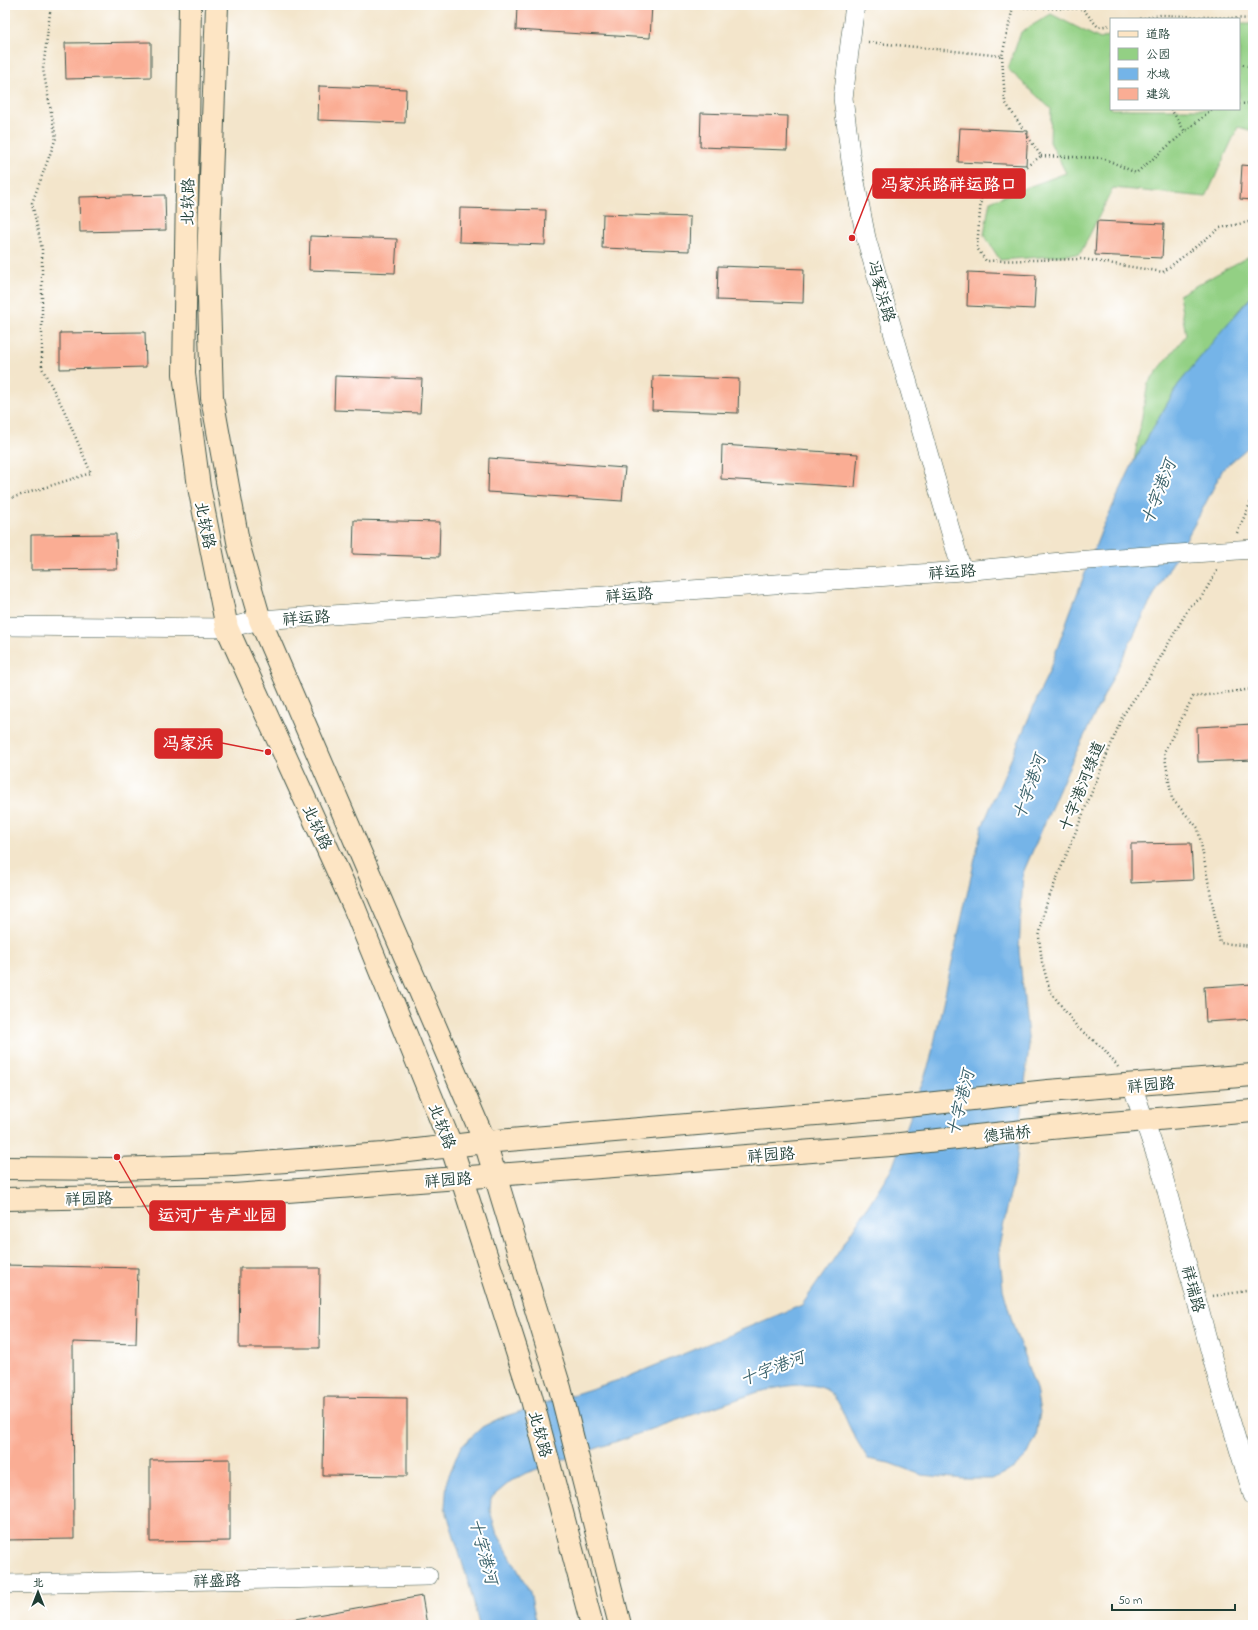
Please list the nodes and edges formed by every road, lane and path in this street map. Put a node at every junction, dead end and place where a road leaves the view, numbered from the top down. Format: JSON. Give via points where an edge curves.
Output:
{"nodes":[{"id":1,"x":51,"y":5,"type":"edge"},
{"id":2,"x":190,"y":5,"type":"edge"},
{"id":3,"x":217,"y":5,"type":"edge"},
{"id":4,"x":855,"y":5,"type":"edge"},
{"id":5,"x":1145,"y":18,"type":"edge"},
{"id":6,"x":1230,"y":18,"type":"edge"},
{"id":7,"x":1240,"y":18,"type":"edge"},
{"id":8,"x":1253,"y":19,"type":"edge"},
{"id":9,"x":1110,"y":25,"type":"edge"},
{"id":10,"x":850,"y":40,"type":"junction"},
{"id":11,"x":1002,"y":56,"type":"junction"},
{"id":12,"x":1240,"y":64,"type":"edge"},
{"id":13,"x":1253,"y":67,"type":"edge"},
{"id":14,"x":1253,"y":103,"type":"edge"},
{"id":15,"x":1240,"y":104,"type":"edge"},
{"id":16,"x":1172,"y":110,"type":"edge"},
{"id":17,"x":1211,"y":110,"type":"edge"},
{"id":18,"x":1185,"y":132,"type":"junction"},
{"id":19,"x":1041,"y":156,"type":"junction"},
{"id":20,"x":1253,"y":221,"type":"edge"},
{"id":21,"x":1253,"y":497,"type":"edge"},
{"id":22,"x":5,"y":500,"type":"edge"},
{"id":23,"x":1253,"y":549,"type":"edge"},
{"id":24,"x":1228,"y":550,"type":"junction"},
{"id":25,"x":962,"y":571,"type":"junction"},
{"id":26,"x":260,"y":620,"type":"junction"},
{"id":27,"x":5,"y":626,"type":"edge"},
{"id":28,"x":227,"y":628,"type":"junction"},
{"id":29,"x":1253,"y":689,"type":"edge"},
{"id":30,"x":1253,"y":946,"type":"edge"},
{"id":31,"x":1253,"y":1075,"type":"edge"},
{"id":32,"x":1132,"y":1085,"type":"junction"},
{"id":33,"x":1253,"y":1111,"type":"edge"},
{"id":34,"x":1144,"y":1121,"type":"junction"},
{"id":35,"x":485,"y":1142,"type":"junction"},
{"id":36,"x":451,"y":1145,"type":"junction"},
{"id":37,"x":891,"y":1145,"type":"joint"},
{"id":38,"x":5,"y":1168,"type":"edge"},
{"id":39,"x":495,"y":1175,"type":"junction"},
{"id":40,"x":461,"y":1178,"type":"junction"},
{"id":41,"x":5,"y":1200,"type":"edge"},
{"id":42,"x":1253,"y":1290,"type":"edge"},
{"id":43,"x":1197,"y":1299,"type":"junction"},
{"id":44,"x":1253,"y":1495,"type":"edge"},
{"id":45,"x":428,"y":1576,"type":"dead end"},
{"id":46,"x":5,"y":1584,"type":"edge"},
{"id":47,"x":592,"y":1625,"type":"edge"},
{"id":48,"x":620,"y":1625,"type":"edge"}],
"edges":[{"from":1,"to":22,"type":"path","via":[[43,69],[56,138],[32,203],[42,249],[42,368],[63,408],[91,473]]},
{"from":2,"to":28,"type":"street","name":"北软路","via":[[184,374],[199,487]]},
{"from":3,"to":26,"type":"street","name":"北软路","via":[[208,265],[212,398],[239,547]]},
{"from":4,"to":10,"type":"street","name":"冯家浜路"},
{"from":5,"to":6,"type":"path","via":[[1161,15]]},
{"from":7,"to":8,"type":"path"},
{"from":9,"to":11,"type":"path","via":[[1098,27],[1083,9],[1013,7]]},
{"from":10,"to":11,"type":"path"},
{"from":10,"to":25,"type":"street","name":"冯家浜路","via":[[843,98],[851,161],[866,238]]},
{"from":11,"to":19,"type":"path","via":[[1005,102]]},
{"from":12,"to":13,"type":"path"},
{"from":14,"to":15,"type":"path"},
{"from":16,"to":18,"type":"path"},
{"from":17,"to":18,"type":"path"},
{"from":18,"to":19,"type":"path","via":[[1136,173],[1103,158]]},
{"from":19,"to":20,"type":"path","via":[[981,199],[977,248],[986,261],[1083,259],[1163,272],[1220,228]]},
{"from":21,"to":24,"type":"path","name":"十字港河绿道"},
{"from":23,"to":24,"type":"street","name":"祥运路"},
{"from":24,"to":25,"type":"street","name":"祥运路"},
{"from":24,"to":32,"type":"path","name":"十字港河绿道","via":[[1201,598],[1190,606],[1148,679],[1123,714],[1046,905],[1039,937],[1042,962],[1050,991],[1078,1028],[1104,1049]]},
{"from":25,"to":26,"type":"street","name":"祥运路"},
{"from":26,"to":28,"type":"street","name":"祥运路"},
{"from":26,"to":35,"type":"street","name":"北软路"},
{"from":27,"to":28,"type":"street","name":"祥运路"},
{"from":28,"to":36,"type":"street","name":"北软路","via":[[354,907]]},
{"from":29,"to":30,"type":"path","via":[[1193,697],[1164,752],[1172,799],[1198,828],[1220,943]]},
{"from":31,"to":32,"type":"street","name":"祥园路"},
{"from":32,"to":34,"type":"street","name":"祥瑞路"},
{"from":32,"to":35,"type":"street","name":"祥园路"},
{"from":33,"to":34,"type":"street"},
{"from":34,"to":37,"type":"street","name":"德瑞桥"},
{"from":34,"to":43,"type":"street","name":"祥瑞路","via":[[1161,1169]]},
{"from":35,"to":36,"type":"street","name":"祥园路"},
{"from":35,"to":39,"type":"street","name":"北软路"},
{"from":36,"to":38,"type":"street","name":"祥园路","via":[[383,1154],[234,1165],[115,1169]]},
{"from":36,"to":40,"type":"street","name":"北软路"},
{"from":37,"to":39,"type":"street","name":"祥园路"},
{"from":39,"to":40,"type":"street","name":"祥园路"},
{"from":39,"to":48,"type":"street","name":"北软路","via":[[560,1388]]},
{"from":40,"to":41,"type":"street","name":"祥园路","via":[[234,1195]]},
{"from":40,"to":47,"type":"street","name":"北软路","via":[[531,1396]]},
{"from":42,"to":43,"type":"path"},
{"from":43,"to":44,"type":"street","name":"祥瑞路"},
{"from":45,"to":46,"type":"street","name":"祥盛路"}]}
